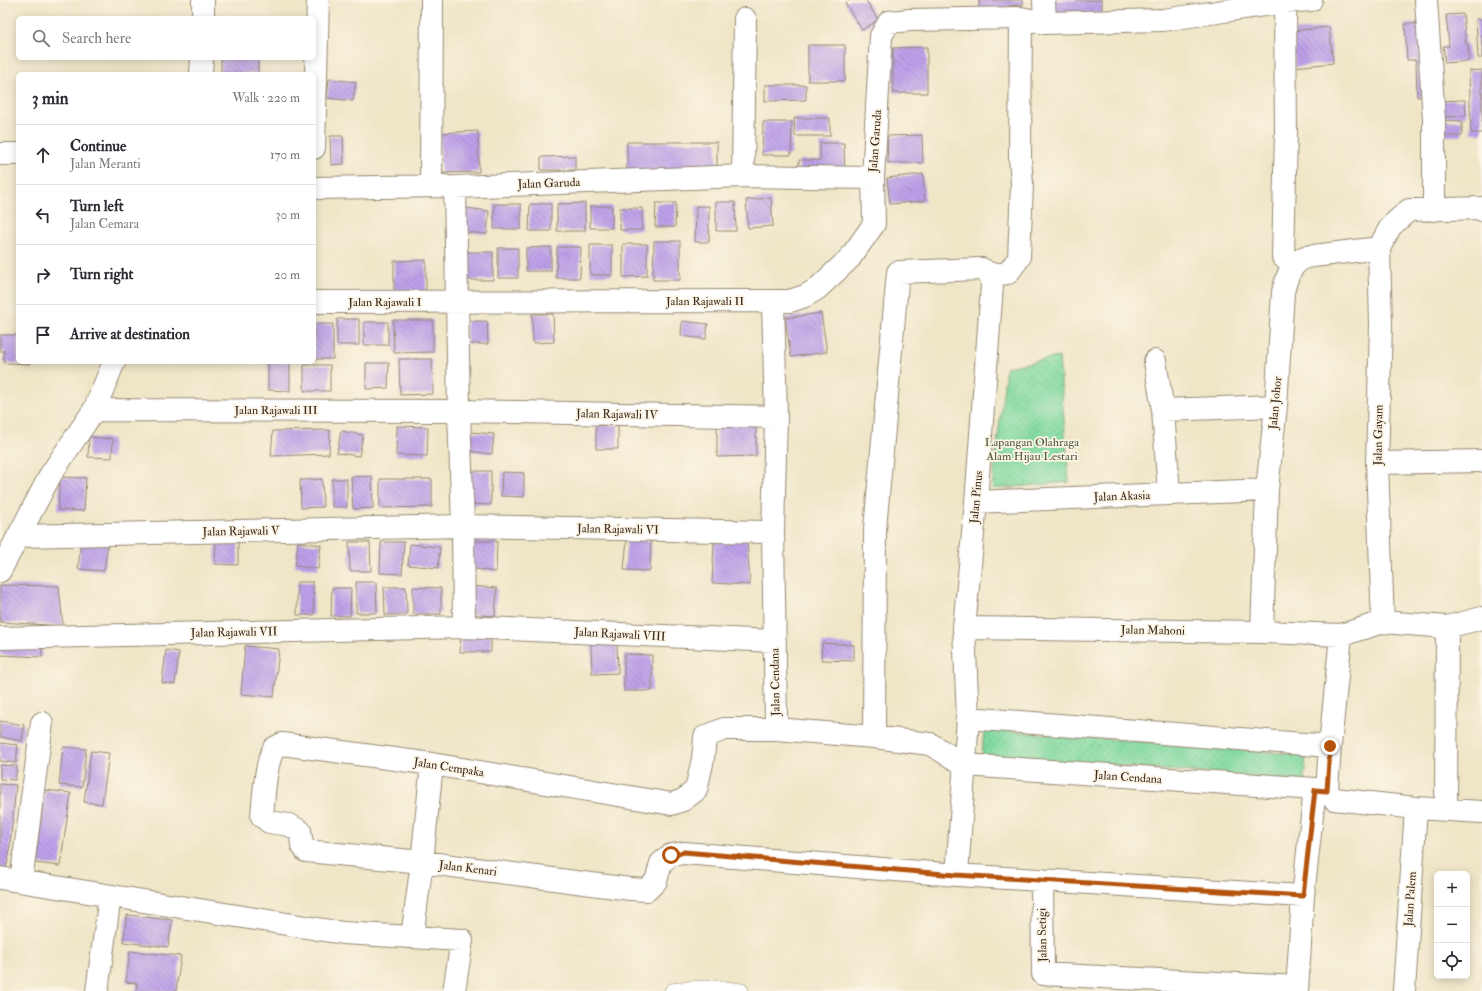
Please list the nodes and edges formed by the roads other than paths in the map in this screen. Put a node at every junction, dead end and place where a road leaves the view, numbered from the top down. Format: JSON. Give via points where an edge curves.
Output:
{"nodes":[{"id":1,"x":203,"y":0,"type":"edge"},
{"id":2,"x":318,"y":0,"type":"edge"},
{"id":3,"x":432,"y":0,"type":"edge"},
{"id":4,"x":1044,"y":0,"type":"edge"},
{"id":5,"x":1311,"y":0,"type":"edge"},
{"id":6,"x":1426,"y":0,"type":"edge"},
{"id":7,"x":1285,"y":2,"type":"junction"},
{"id":8,"x":203,"y":16,"type":"edge"},
{"id":9,"x":1021,"y":18,"type":"junction"},
{"id":10,"x":745,"y":19,"type":"dead end"},
{"id":11,"x":1045,"y":23,"type":"junction"},
{"id":12,"x":202,"y":60,"type":"edge"},
{"id":13,"x":201,"y":72,"type":"edge"},
{"id":14,"x":316,"y":74,"type":"edge"},
{"id":15,"x":0,"y":154,"type":"edge"},
{"id":16,"x":16,"y":154,"type":"edge"},
{"id":17,"x":743,"y":176,"type":"junction"},
{"id":18,"x":874,"y":178,"type":"junction"},
{"id":19,"x":431,"y":186,"type":"junction"},
{"id":20,"x":455,"y":187,"type":"junction"},
{"id":21,"x":316,"y":188,"type":"edge"},
{"id":22,"x":1482,"y":209,"type":"edge"},
{"id":23,"x":1434,"y":210,"type":"junction"},
{"id":24,"x":1379,"y":248,"type":"junction"},
{"id":25,"x":1283,"y":257,"type":"dead end"},
{"id":26,"x":991,"y":275,"type":"junction"},
{"id":27,"x":773,"y":301,"type":"junction"},
{"id":28,"x":316,"y":302,"type":"edge"},
{"id":29,"x":456,"y":302,"type":"junction"},
{"id":30,"x":1155,"y":360,"type":"dead end"},
{"id":31,"x":113,"y":364,"type":"edge"},
{"id":32,"x":1276,"y":406,"type":"junction"},
{"id":33,"x":94,"y":410,"type":"junction"},
{"id":34,"x":1163,"y":410,"type":"junction"},
{"id":35,"x":459,"y":411,"type":"junction"},
{"id":36,"x":776,"y":416,"type":"junction"},
{"id":37,"x":1482,"y":461,"type":"edge"},
{"id":38,"x":1377,"y":463,"type":"junction"},
{"id":39,"x":1267,"y":490,"type":"junction"},
{"id":40,"x":1169,"y":494,"type":"junction"},
{"id":41,"x":976,"y":502,"type":"junction"},
{"id":42,"x":463,"y":526,"type":"junction"},
{"id":43,"x":773,"y":532,"type":"junction"},
{"id":44,"x":20,"y":536,"type":"junction"},
{"id":45,"x":0,"y":571,"type":"edge"},
{"id":46,"x":1482,"y":618,"type":"edge"},
{"id":47,"x":1383,"y":622,"type":"junction"},
{"id":48,"x":464,"y":627,"type":"junction"},
{"id":49,"x":1447,"y":627,"type":"junction"},
{"id":50,"x":964,"y":628,"type":"junction"},
{"id":51,"x":1262,"y":632,"type":"junction"},
{"id":52,"x":1341,"y":635,"type":"junction"},
{"id":53,"x":2,"y":638,"type":"edge"},
{"id":54,"x":775,"y":641,"type":"junction"},
{"id":55,"x":968,"y":718,"type":"junction"},
{"id":56,"x":42,"y":723,"type":"dead end"},
{"id":57,"x":776,"y":726,"type":"junction"},
{"id":58,"x":874,"y":737,"type":"junction"},
{"id":59,"x":1330,"y":746,"type":"junction"},
{"id":60,"x":432,"y":764,"type":"junction"},
{"id":61,"x":965,"y":765,"type":"junction"},
{"id":62,"x":1321,"y":790,"type":"junction"},
{"id":63,"x":263,"y":806,"type":"joint"},
{"id":64,"x":1416,"y":808,"type":"junction"},
{"id":65,"x":1446,"y":809,"type":"junction"},
{"id":66,"x":1482,"y":812,"type":"edge"},
{"id":67,"x":422,"y":862,"type":"junction"},
{"id":68,"x":956,"y":875,"type":"junction"},
{"id":69,"x":0,"y":878,"type":"edge"},
{"id":70,"x":1042,"y":880,"type":"junction"},
{"id":71,"x":21,"y":881,"type":"junction"},
{"id":72,"x":110,"y":896,"type":"junction"},
{"id":73,"x":1303,"y":896,"type":"junction"},
{"id":74,"x":412,"y":937,"type":"junction"},
{"id":75,"x":1297,"y":989,"type":"edge"},
{"id":76,"x":97,"y":991,"type":"edge"},
{"id":77,"x":454,"y":991,"type":"edge"},
{"id":78,"x":672,"y":991,"type":"edge"},
{"id":79,"x":741,"y":991,"type":"edge"},
{"id":80,"x":1404,"y":991,"type":"edge"}],
"edges":[{"from":1,"to":8,"type":"street"},
{"from":2,"to":14,"type":"street"},
{"from":3,"to":19,"type":"street"},
{"from":4,"to":11,"type":"street"},
{"from":5,"to":7,"type":"street","name":"Jalan Garuda"},
{"from":6,"to":23,"type":"street","via":[[1434,120]]},
{"from":7,"to":11,"type":"street","name":"Jalan Garuda","via":[[1163,20]]},
{"from":7,"to":25,"type":"street","via":[[1286,133]]},
{"from":9,"to":11,"type":"street","name":"Jalan Garuda"},
{"from":9,"to":18,"type":"street","name":"Jalan Garuda","via":[[889,22],[881,36]]},
{"from":9,"to":26,"type":"street","via":[[1022,184],[1019,258],[1008,273]]},
{"from":10,"to":17,"type":"street"},
{"from":12,"to":13,"type":"street"},
{"from":15,"to":16,"type":"street"},
{"from":17,"to":18,"type":"street","name":"Jalan Garuda"},
{"from":17,"to":20,"type":"street","name":"Jalan Garuda"},
{"from":18,"to":27,"type":"street","name":"Jalan Rajawali II","via":[[874,224],[850,258],[817,289],[805,296],[790,301]]},
{"from":19,"to":20,"type":"street","name":"Jalan Garuda"},
{"from":19,"to":21,"type":"street","name":"Jalan Garuda"},
{"from":20,"to":29,"type":"street"},
{"from":22,"to":23,"type":"street"},
{"from":23,"to":24,"type":"street","via":[[1409,210],[1391,226]]},
{"from":24,"to":32,"type":"street","name":"Jalan Johor","via":[[1305,257],[1296,262],[1287,277],[1283,292]]},
{"from":24,"to":38,"type":"street","name":"Jalan Gayam","via":[[1381,325]]},
{"from":26,"to":41,"type":"street","name":"Jalan Pinus"},
{"from":26,"to":58,"type":"street","via":[[982,269],[898,272],[875,529]]},
{"from":27,"to":29,"type":"street","name":"Jalan Rajawali II"},
{"from":27,"to":36,"type":"street","name":"Jalan Cendana"},
{"from":28,"to":29,"type":"street","name":"Jalan Rajawali I"},
{"from":29,"to":35,"type":"street"},
{"from":30,"to":34,"type":"street"},
{"from":31,"to":33,"type":"street"},
{"from":32,"to":34,"type":"street"},
{"from":32,"to":39,"type":"street","name":"Jalan Johor"},
{"from":33,"to":35,"type":"street","name":"Jalan Rajawali III"},
{"from":33,"to":44,"type":"street","via":[[51,474]]},
{"from":34,"to":40,"type":"street"},
{"from":35,"to":36,"type":"street","name":"Jalan Rajawali IV"},
{"from":35,"to":42,"type":"street"},
{"from":36,"to":43,"type":"street","name":"Jalan Cendana"},
{"from":37,"to":38,"type":"street"},
{"from":38,"to":47,"type":"street","name":"Jalan Gayam"},
{"from":39,"to":40,"type":"street","name":"Jalan Akasia"},
{"from":39,"to":51,"type":"street","name":"Jalan Johor"},
{"from":40,"to":41,"type":"street","name":"Jalan Akasia"},
{"from":41,"to":50,"type":"street","name":"Jalan Pinus"},
{"from":42,"to":43,"type":"street","name":"Jalan Rajawali VI"},
{"from":42,"to":44,"type":"street","name":"Jalan Rajawali V"},
{"from":42,"to":48,"type":"street"},
{"from":43,"to":54,"type":"street","name":"Jalan Cendana"},
{"from":44,"to":45,"type":"street"},
{"from":46,"to":49,"type":"street"},
{"from":47,"to":49,"type":"street"},
{"from":47,"to":52,"type":"street","name":"Jalan Mahoni"},
{"from":48,"to":53,"type":"street","name":"Jalan Rajawali VII"},
{"from":48,"to":54,"type":"street","name":"Jalan Rajawali VIII"},
{"from":49,"to":65,"type":"street"},
{"from":50,"to":51,"type":"street","name":"Jalan Mahoni"},
{"from":50,"to":55,"type":"street","name":"Jalan Pinus"},
{"from":51,"to":52,"type":"street","name":"Jalan Mahoni"},
{"from":52,"to":59,"type":"street"},
{"from":54,"to":57,"type":"street","name":"Jalan Cendana"},
{"from":55,"to":59,"type":"street"},
{"from":55,"to":61,"type":"street","name":"Jalan Pinus"},
{"from":56,"to":71,"type":"street"},
{"from":57,"to":58,"type":"street","name":"Jalan Cendana"},
{"from":57,"to":60,"type":"street","name":"Jalan Cempaka","via":[[724,729],[705,737],[696,790],[683,800],[672,804]]},
{"from":58,"to":61,"type":"street","name":"Jalan Cendana","via":[[930,744]]},
{"from":59,"to":62,"type":"street"},
{"from":60,"to":63,"type":"street","name":"Jalan Cempaka","via":[[282,744],[274,748],[270,756]]},
{"from":60,"to":67,"type":"street"},
{"from":61,"to":62,"type":"street","name":"Jalan Cendana"},
{"from":61,"to":68,"type":"street","name":"Jalan Pinus"},
{"from":62,"to":64,"type":"street","name":"Jalan Cendana","via":[[1334,799]]},
{"from":62,"to":73,"type":"street"},
{"from":63,"to":67,"type":"street","name":"Jalan Kenari","via":[[262,816],[269,822],[289,825],[300,831],[302,845],[306,851]]},
{"from":64,"to":65,"type":"street","name":"Jalan Cendana"},
{"from":64,"to":80,"type":"street","name":"Jalan Palem"},
{"from":65,"to":66,"type":"street","name":"Jalan Cendana"},
{"from":67,"to":68,"type":"street","name":"Jalan Kenari","via":[[647,890],[656,882],[661,863],[671,855],[684,852]]},
{"from":67,"to":74,"type":"street"},
{"from":68,"to":70,"type":"street"},
{"from":69,"to":71,"type":"street"},
{"from":70,"to":73,"type":"street"},
{"from":70,"to":75,"type":"street","name":"Jalan Setigi","via":[[1043,974]]},
{"from":71,"to":72,"type":"street"},
{"from":72,"to":74,"type":"street","via":[[343,933]]},
{"from":72,"to":76,"type":"street"},
{"from":73,"to":75,"type":"street"},
{"from":74,"to":77,"type":"street","via":[[462,940]]},
{"from":78,"to":79,"type":"lane","via":[[720,988]]}]}
